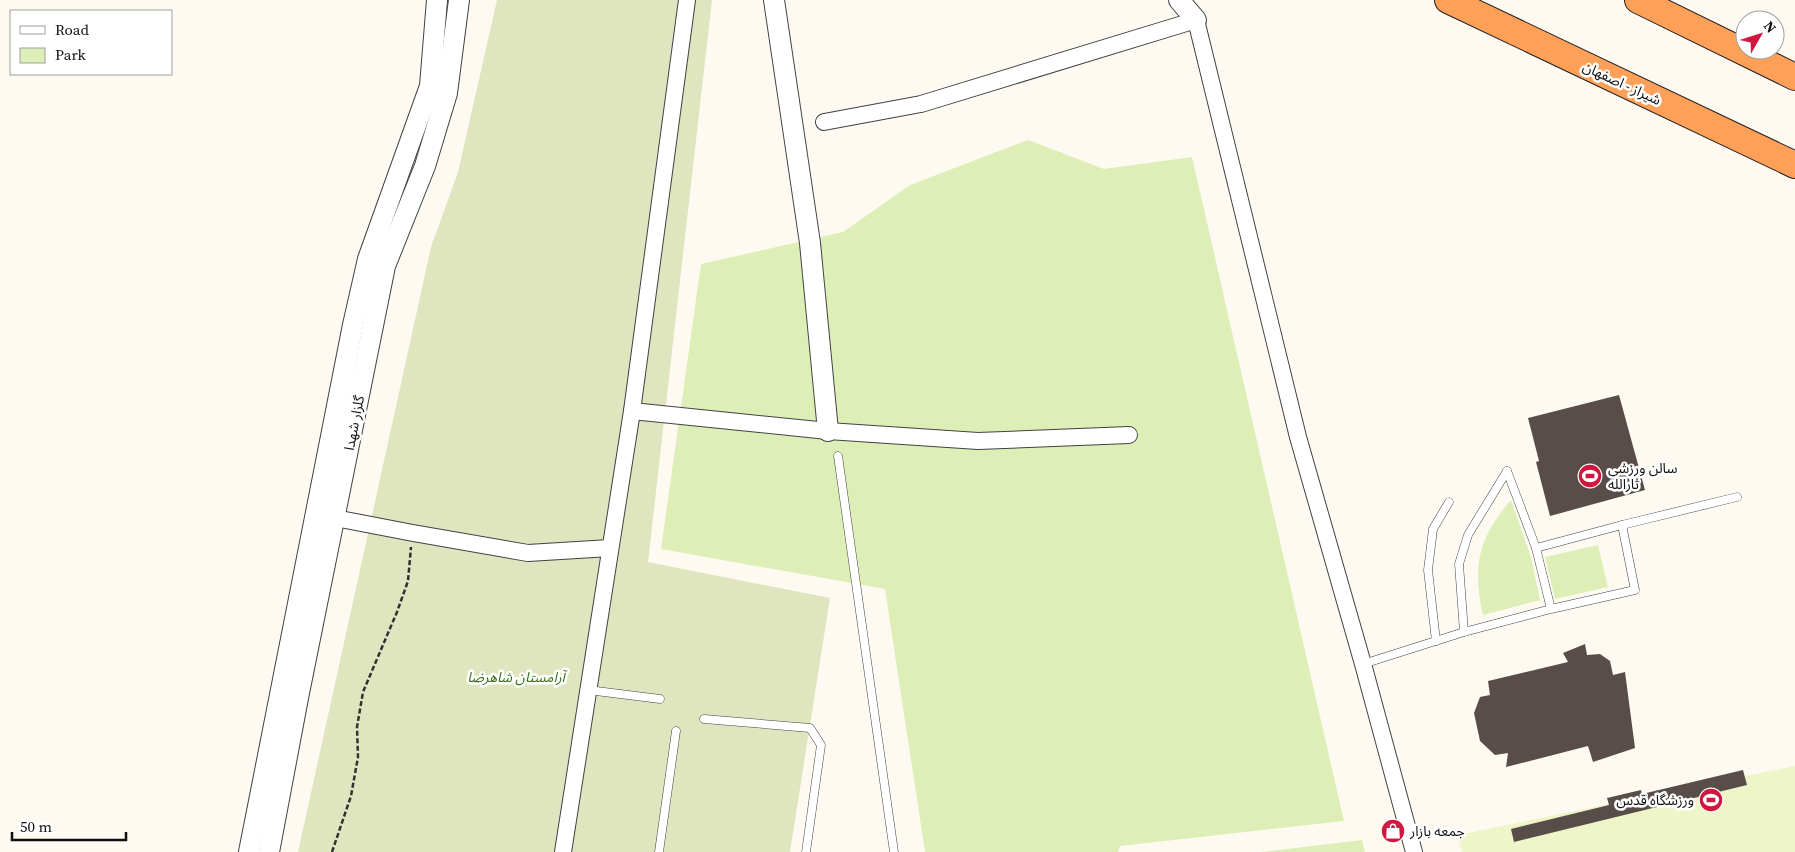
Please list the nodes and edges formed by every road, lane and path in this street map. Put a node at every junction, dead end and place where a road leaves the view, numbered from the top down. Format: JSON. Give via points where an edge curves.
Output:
{"nodes":[{"id":1,"x":437,"y":0,"type":"edge"},
{"id":2,"x":460,"y":0,"type":"edge"},
{"id":3,"x":686,"y":0,"type":"edge"},
{"id":4,"x":774,"y":0,"type":"edge"},
{"id":5,"x":1179,"y":0,"type":"edge"},
{"id":6,"x":1190,"y":0,"type":"edge"},
{"id":7,"x":1448,"y":0,"type":"edge"},
{"id":8,"x":1638,"y":0,"type":"edge"},
{"id":9,"x":1196,"y":20,"type":"junction"},
{"id":10,"x":1795,"y":77,"type":"edge"},
{"id":11,"x":824,"y":122,"type":"dead end"},
{"id":12,"x":1795,"y":165,"type":"edge"},
{"id":13,"x":352,"y":325,"type":"junction"},
{"id":14,"x":372,"y":331,"type":"junction"},
{"id":15,"x":632,"y":411,"type":"junction"},
{"id":16,"x":828,"y":431,"type":"junction"},
{"id":17,"x":1129,"y":435,"type":"dead end"},
{"id":18,"x":838,"y":456,"type":"dead end"},
{"id":19,"x":1737,"y":497,"type":"dead end"},
{"id":20,"x":1450,"y":502,"type":"dead end"},
{"id":21,"x":335,"y":518,"type":"junction"},
{"id":22,"x":1622,"y":526,"type":"junction"},
{"id":23,"x":413,"y":534,"type":"junction"},
{"id":24,"x":610,"y":548,"type":"junction"},
{"id":25,"x":1536,"y":548,"type":"junction"},
{"id":26,"x":1550,"y":609,"type":"junction"},
{"id":27,"x":1464,"y":632,"type":"junction"},
{"id":28,"x":1436,"y":641,"type":"junction"},
{"id":29,"x":1364,"y":664,"type":"junction"},
{"id":30,"x":588,"y":690,"type":"junction"},
{"id":31,"x":660,"y":700,"type":"dead end"},
{"id":32,"x":704,"y":719,"type":"dead end"},
{"id":33,"x":676,"y":731,"type":"dead end"},
{"id":34,"x":249,"y":852,"type":"edge"},
{"id":35,"x":270,"y":852,"type":"edge"},
{"id":36,"x":332,"y":852,"type":"edge"},
{"id":37,"x":563,"y":852,"type":"edge"},
{"id":38,"x":659,"y":852,"type":"edge"},
{"id":39,"x":806,"y":852,"type":"edge"},
{"id":40,"x":894,"y":852,"type":"edge"},
{"id":41,"x":1414,"y":852,"type":"edge"}],
"edges":[{"from":1,"to":13,"type":"street","name":"گلزار شهدا","via":[[430,86],[368,259]]},
{"from":2,"to":14,"type":"street","name":"گلزار شهدا","via":[[447,93],[425,166],[385,266]]},
{"from":3,"to":15,"type":"street"},
{"from":4,"to":16,"type":"street","via":[[810,243]]},
{"from":5,"to":9,"type":"street"},
{"from":6,"to":9,"type":"street"},
{"from":7,"to":12,"type":"highway","name":"شیراز - اصفهان"},
{"from":8,"to":10,"type":"highway"},
{"from":9,"to":11,"type":"street","via":[[921,104]]},
{"from":9,"to":29,"type":"street","via":[[1298,437]]},
{"from":13,"to":14,"type":"street"},
{"from":13,"to":34,"type":"street","name":"گلزار شهدا"},
{"from":14,"to":21,"type":"street","name":"گلزار شهدا"},
{"from":15,"to":16,"type":"street"},
{"from":15,"to":24,"type":"street"},
{"from":16,"to":17,"type":"street","via":[[978,441]]},
{"from":18,"to":40,"type":"lane"},
{"from":19,"to":22,"type":"lane"},
{"from":20,"to":28,"type":"lane","via":[[1433,529],[1428,570]]},
{"from":21,"to":23,"type":"street"},
{"from":21,"to":35,"type":"street","name":"گلزار شهدا"},
{"from":22,"to":25,"type":"lane"},
{"from":22,"to":26,"type":"lane","via":[[1635,590]]},
{"from":23,"to":24,"type":"street","via":[[528,553]]},
{"from":23,"to":36,"type":"path","via":[[408,581],[362,692],[358,757],[351,796]]},
{"from":24,"to":30,"type":"street"},
{"from":25,"to":26,"type":"lane"},
{"from":25,"to":27,"type":"lane","via":[[1507,471],[1468,535],[1459,564]]},
{"from":26,"to":27,"type":"lane"},
{"from":27,"to":28,"type":"lane"},
{"from":28,"to":29,"type":"lane"},
{"from":29,"to":41,"type":"street"},
{"from":30,"to":31,"type":"lane"},
{"from":30,"to":37,"type":"street"},
{"from":32,"to":39,"type":"lane","via":[[810,728],[822,745]]},
{"from":33,"to":38,"type":"lane"}]}
